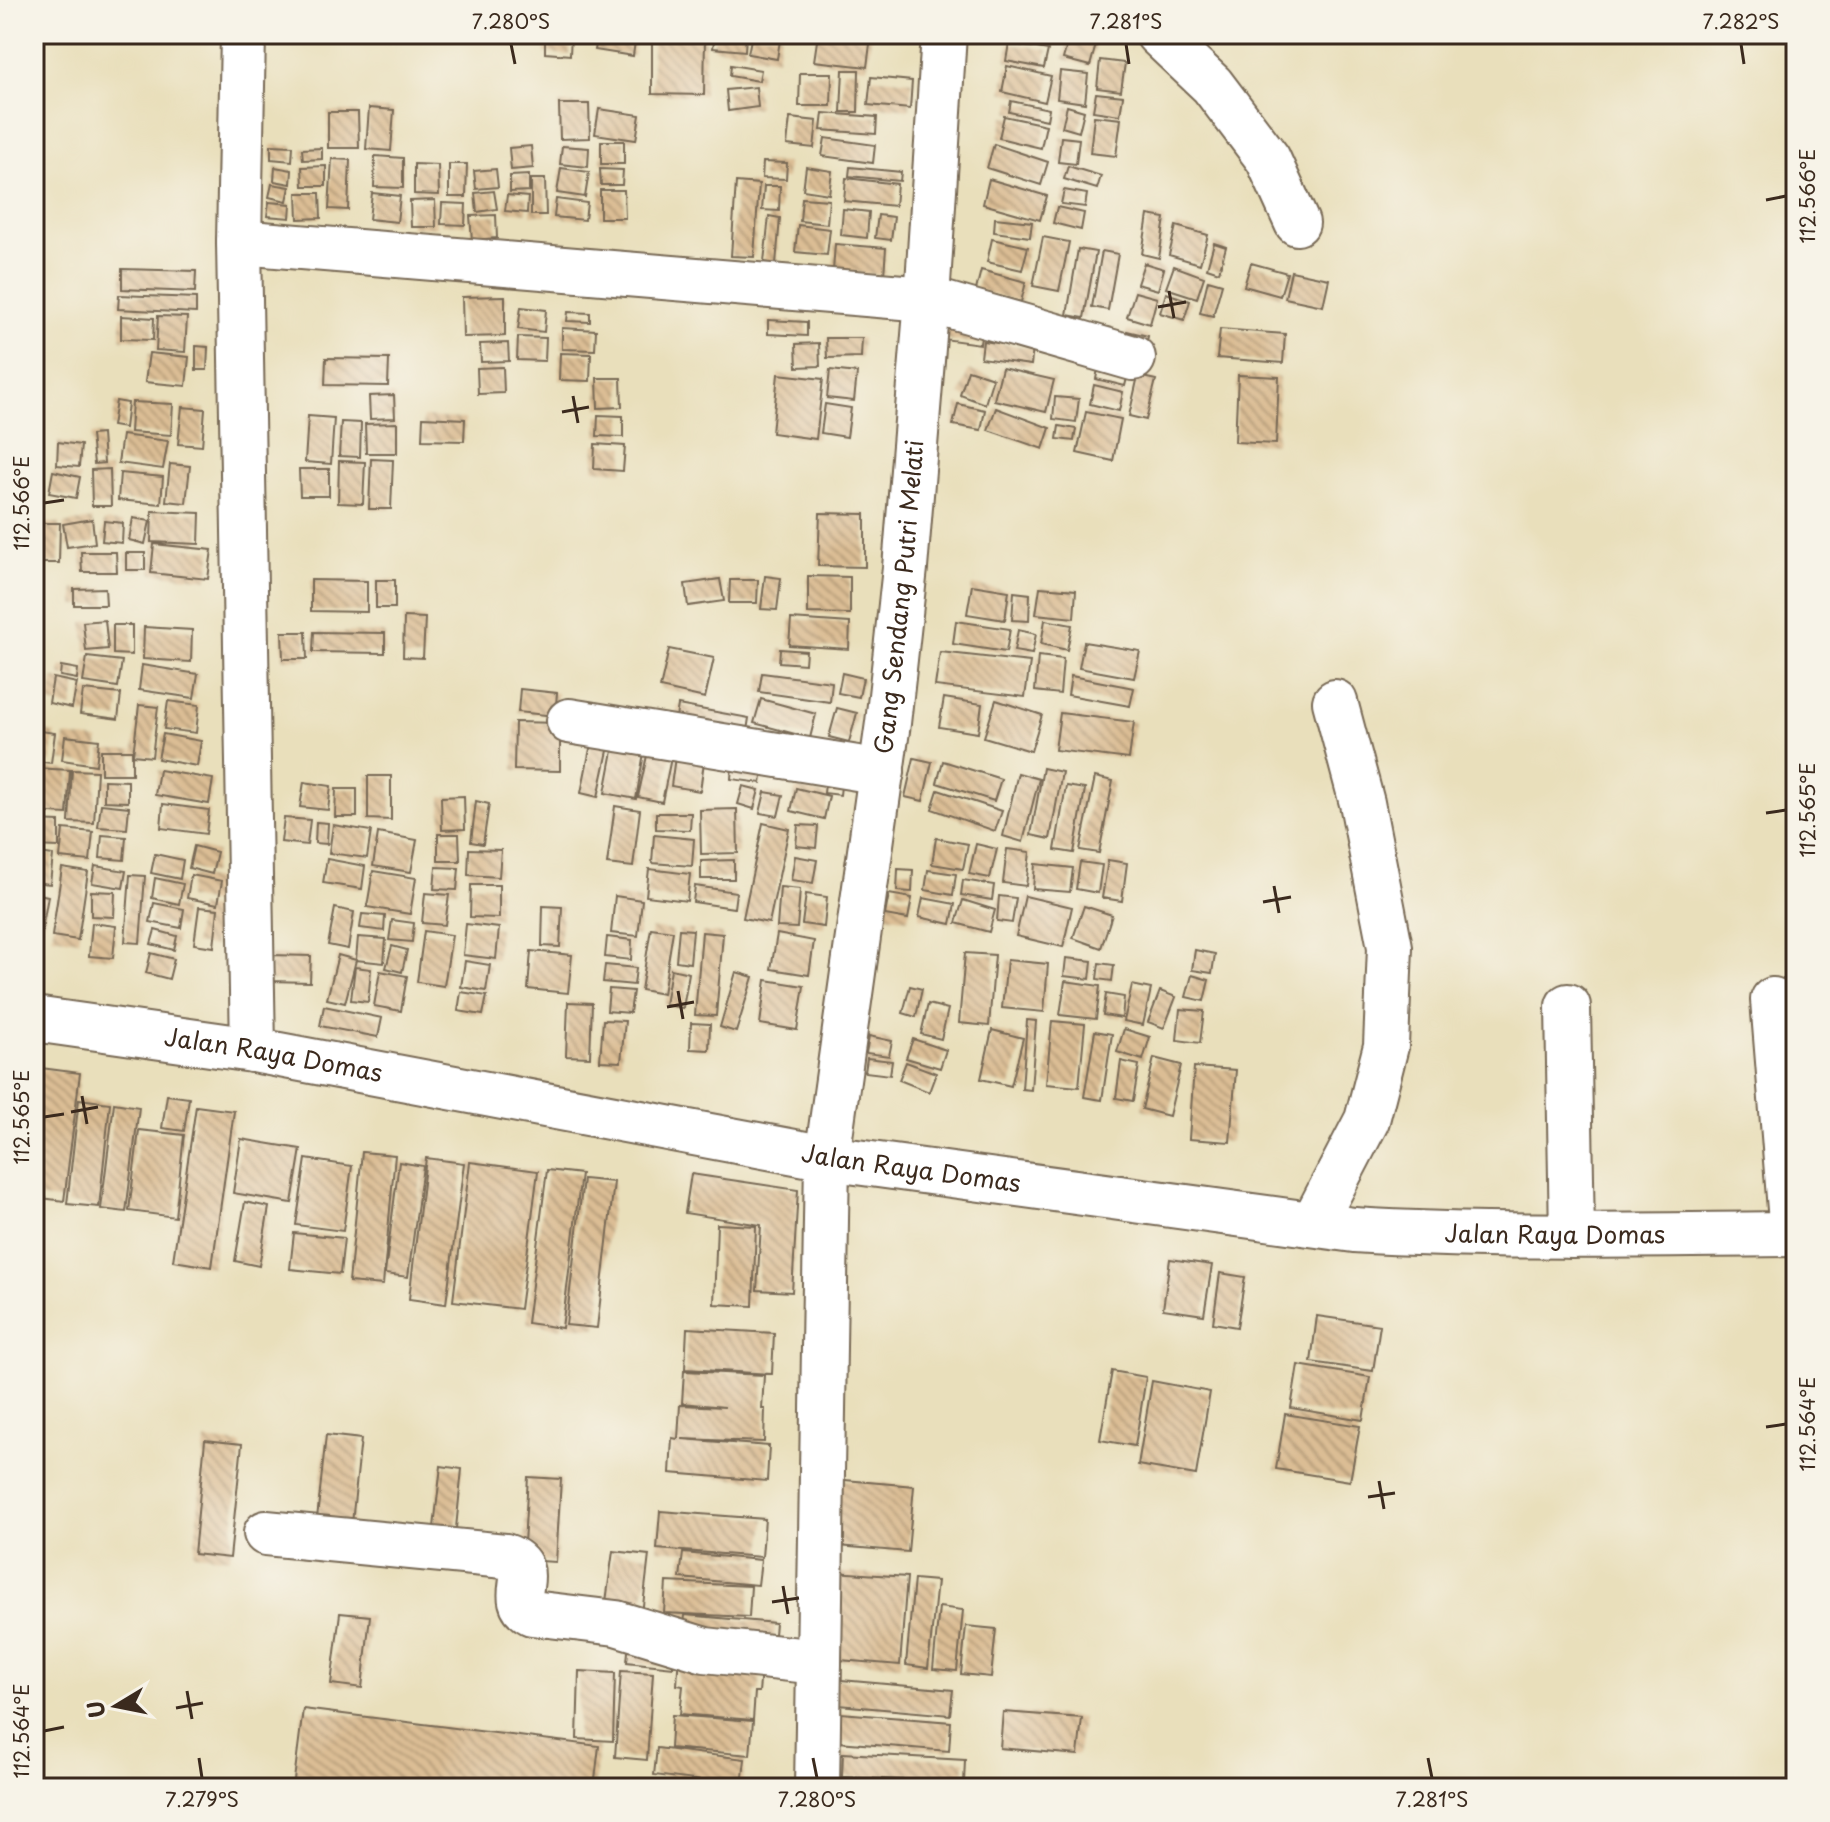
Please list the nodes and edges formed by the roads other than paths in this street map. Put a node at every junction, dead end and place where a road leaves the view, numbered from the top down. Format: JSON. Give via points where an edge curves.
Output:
{"nodes":[{"id":1,"x":243,"y":34,"type":"edge"},
{"id":2,"x":944,"y":34,"type":"edge"},
{"id":3,"x":1158,"y":34,"type":"edge"},
{"id":4,"x":1297,"y":223,"type":"dead end"},
{"id":5,"x":239,"y":242,"type":"junction"},
{"id":6,"x":927,"y":299,"type":"junction"},
{"id":7,"x":1133,"y":358,"type":"dead end"},
{"id":8,"x":1335,"y":702,"type":"dead end"},
{"id":9,"x":569,"y":721,"type":"dead end"},
{"id":10,"x":882,"y":772,"type":"junction"},
{"id":11,"x":1773,"y":1000,"type":"dead end"},
{"id":12,"x":1568,"y":1006,"type":"dead end"},
{"id":13,"x":34,"y":1019,"type":"edge"},
{"id":14,"x":253,"y":1050,"type":"junction"},
{"id":15,"x":827,"y":1158,"type":"junction"},
{"id":16,"x":1313,"y":1224,"type":"junction"},
{"id":17,"x":1794,"y":1234,"type":"edge"},
{"id":18,"x":1572,"y":1236,"type":"junction"},
{"id":19,"x":266,"y":1533,"type":"dead end"},
{"id":20,"x":819,"y":1662,"type":"junction"},
{"id":21,"x":817,"y":1788,"type":"edge"}],
"edges":[{"from":1,"to":5,"type":"main road"},
{"from":2,"to":6,"type":"main road","name":"Gang Sendang Putri Melati"},
{"from":3,"to":4,"type":"main road","via":[[1212,85],[1268,159]]},
{"from":5,"to":6,"type":"main road"},
{"from":5,"to":14,"type":"main road"},
{"from":6,"to":7,"type":"main road"},
{"from":6,"to":10,"type":"main road","name":"Gang Sendang Putri Melati"},
{"from":8,"to":16,"type":"main road","via":[[1362,803],[1390,947],[1386,1046],[1367,1120]]},
{"from":9,"to":10,"type":"main road"},
{"from":10,"to":15,"type":"main road","name":"Gang Sendang Putri Melati"},
{"from":11,"to":17,"type":"main road"},
{"from":12,"to":18,"type":"main road"},
{"from":13,"to":14,"type":"main road","name":"Jalan Raya Domas"},
{"from":14,"to":15,"type":"main road","name":"Jalan Raya Domas"},
{"from":15,"to":16,"type":"main road","name":"Jalan Raya Domas"},
{"from":15,"to":20,"type":"main road","name":"Gang Sendang Putri Melati"},
{"from":16,"to":18,"type":"main road","name":"Jalan Raya Domas","via":[[1409,1234]]},
{"from":17,"to":18,"type":"main road","name":"Jalan Raya Domas"},
{"from":19,"to":20,"type":"main road","via":[[505,1556],[522,1569],[519,1599],[532,1613],[616,1623],[705,1650]]},
{"from":20,"to":21,"type":"main road","name":"Gang Sendang Putri Melati"}]}
